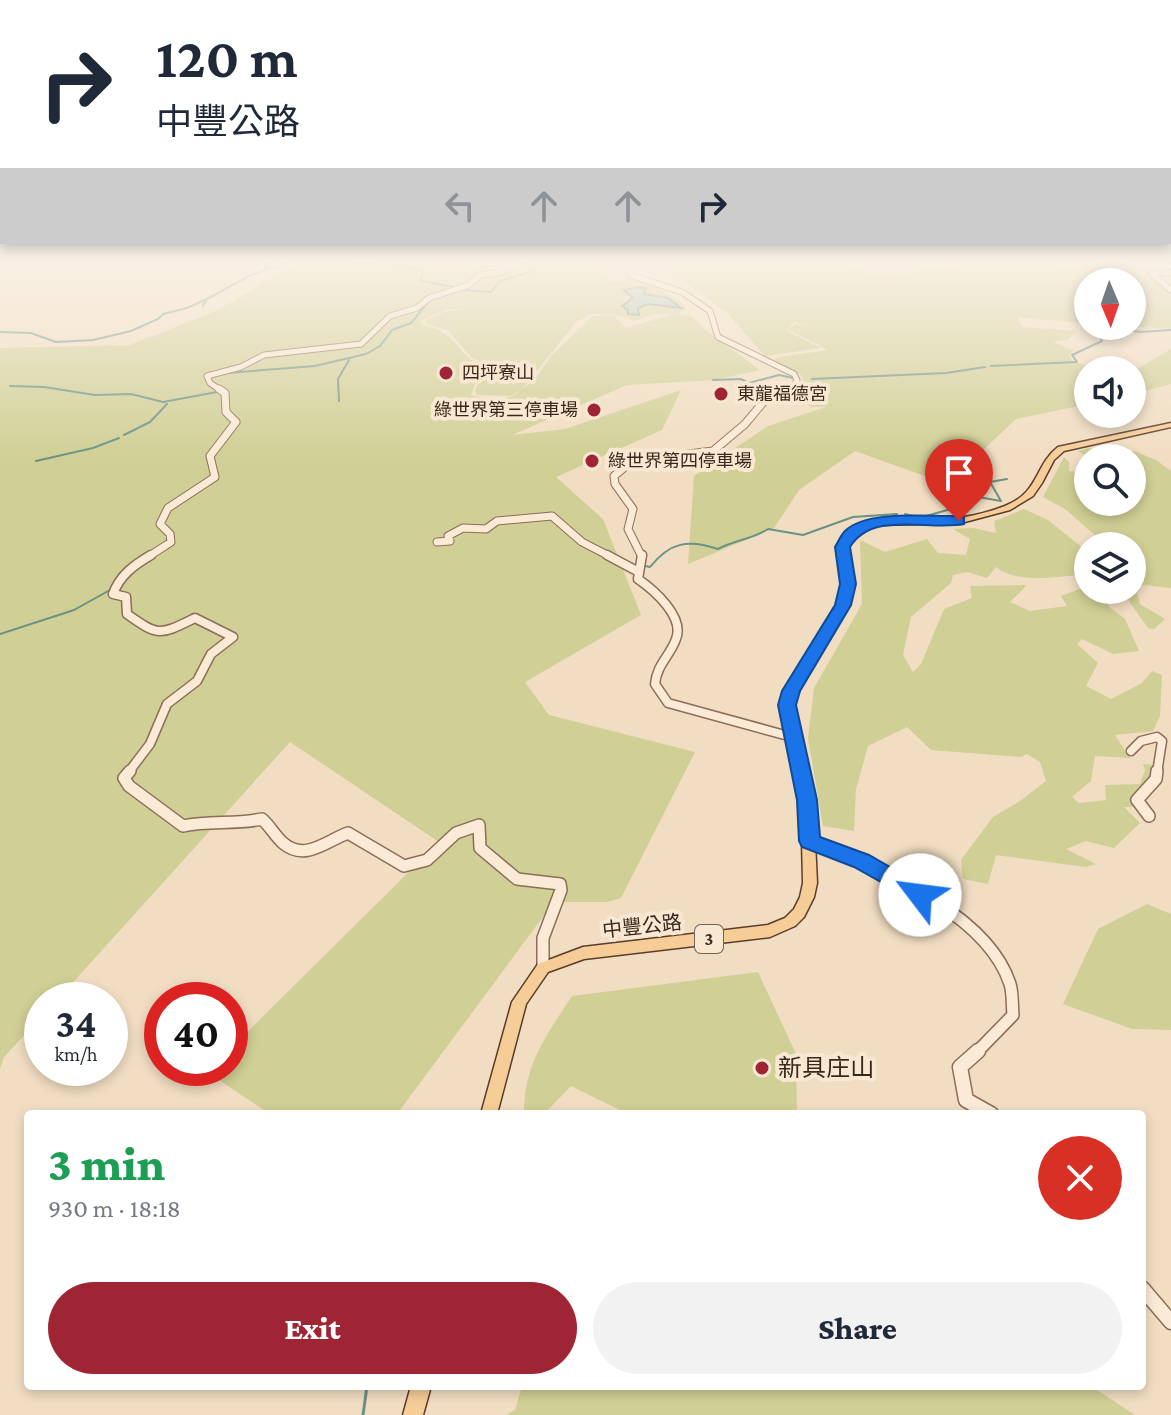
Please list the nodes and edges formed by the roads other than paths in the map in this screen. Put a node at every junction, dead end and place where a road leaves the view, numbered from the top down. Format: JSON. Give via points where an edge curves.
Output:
{"nodes":[{"id":1,"x":378,"y":328,"type":"edge"},
{"id":2,"x":715,"y":328,"type":"edge"},
{"id":3,"x":1160,"y":429,"type":"edge"},
{"id":4,"x":437,"y":542,"type":"dead end"},
{"id":5,"x":637,"y":571,"type":"junction"},
{"id":6,"x":792,"y":737,"type":"junction"},
{"id":7,"x":1131,"y":751,"type":"dead end"},
{"id":8,"x":1149,"y":816,"type":"dead end"},
{"id":9,"x":810,"y":841,"type":"junction"},
{"id":10,"x":543,"y":968,"type":"junction"},
{"id":11,"x":490,"y":1110,"type":"edge"},
{"id":12,"x":984,"y":1110,"type":"edge"},
{"id":13,"x":1146,"y":1293,"type":"edge"},
{"id":14,"x":1171,"y":1322,"type":"edge"},
{"id":15,"x":420,"y":1390,"type":"edge"},
{"id":16,"x":413,"y":1415,"type":"edge"}],
"edges":[{"from":1,"to":10,"type":"street","via":[[361,344],[264,355],[206,378],[225,393],[226,412],[236,422],[210,456],[215,477],[165,511],[160,524],[171,542],[125,573],[113,594],[126,597],[127,614],[153,633],[195,618],[233,637],[211,654],[197,681],[167,704],[150,744],[124,778],[183,826],[264,819],[284,844],[299,851],[322,848],[348,833],[404,866],[428,861],[448,836],[479,825],[480,848],[512,877],[560,884],[542,939]]},
{"from":2,"to":5,"type":"street","via":[[718,337],[797,380],[771,393],[713,451],[632,461],[617,472],[615,484],[633,509],[628,529],[642,556]]},
{"from":3,"to":6,"type":"main road","name":"中豐公路","number":"3","via":[[1056,452],[1032,494],[1008,507],[959,521],[873,523],[851,533],[842,547],[848,584],[843,605],[791,691],[787,705]]},
{"from":4,"to":5,"type":"street","via":[[450,541],[453,531],[463,528],[486,529],[497,521],[552,516],[582,542]]},
{"from":5,"to":6,"type":"street","via":[[638,579],[656,593],[679,626],[679,637],[654,674],[668,703]]},
{"from":6,"to":9,"type":"main road","name":"中豐公路","number":"3","via":[[807,800]]},
{"from":7,"to":8,"type":"street","via":[[1141,741],[1162,741],[1156,779],[1137,800]]},
{"from":9,"to":10,"type":"main road","name":"中豐公路","number":"3","via":[[807,897],[799,913],[781,927],[583,953]]},
{"from":9,"to":12,"type":"street","via":[[862,861],[920,895],[976,935],[999,962],[1011,985],[1013,1015],[960,1067],[966,1100]]},
{"from":10,"to":11,"type":"main road","via":[[519,1002]]},
{"from":13,"to":14,"type":"street"},
{"from":15,"to":16,"type":"main road"}]}
